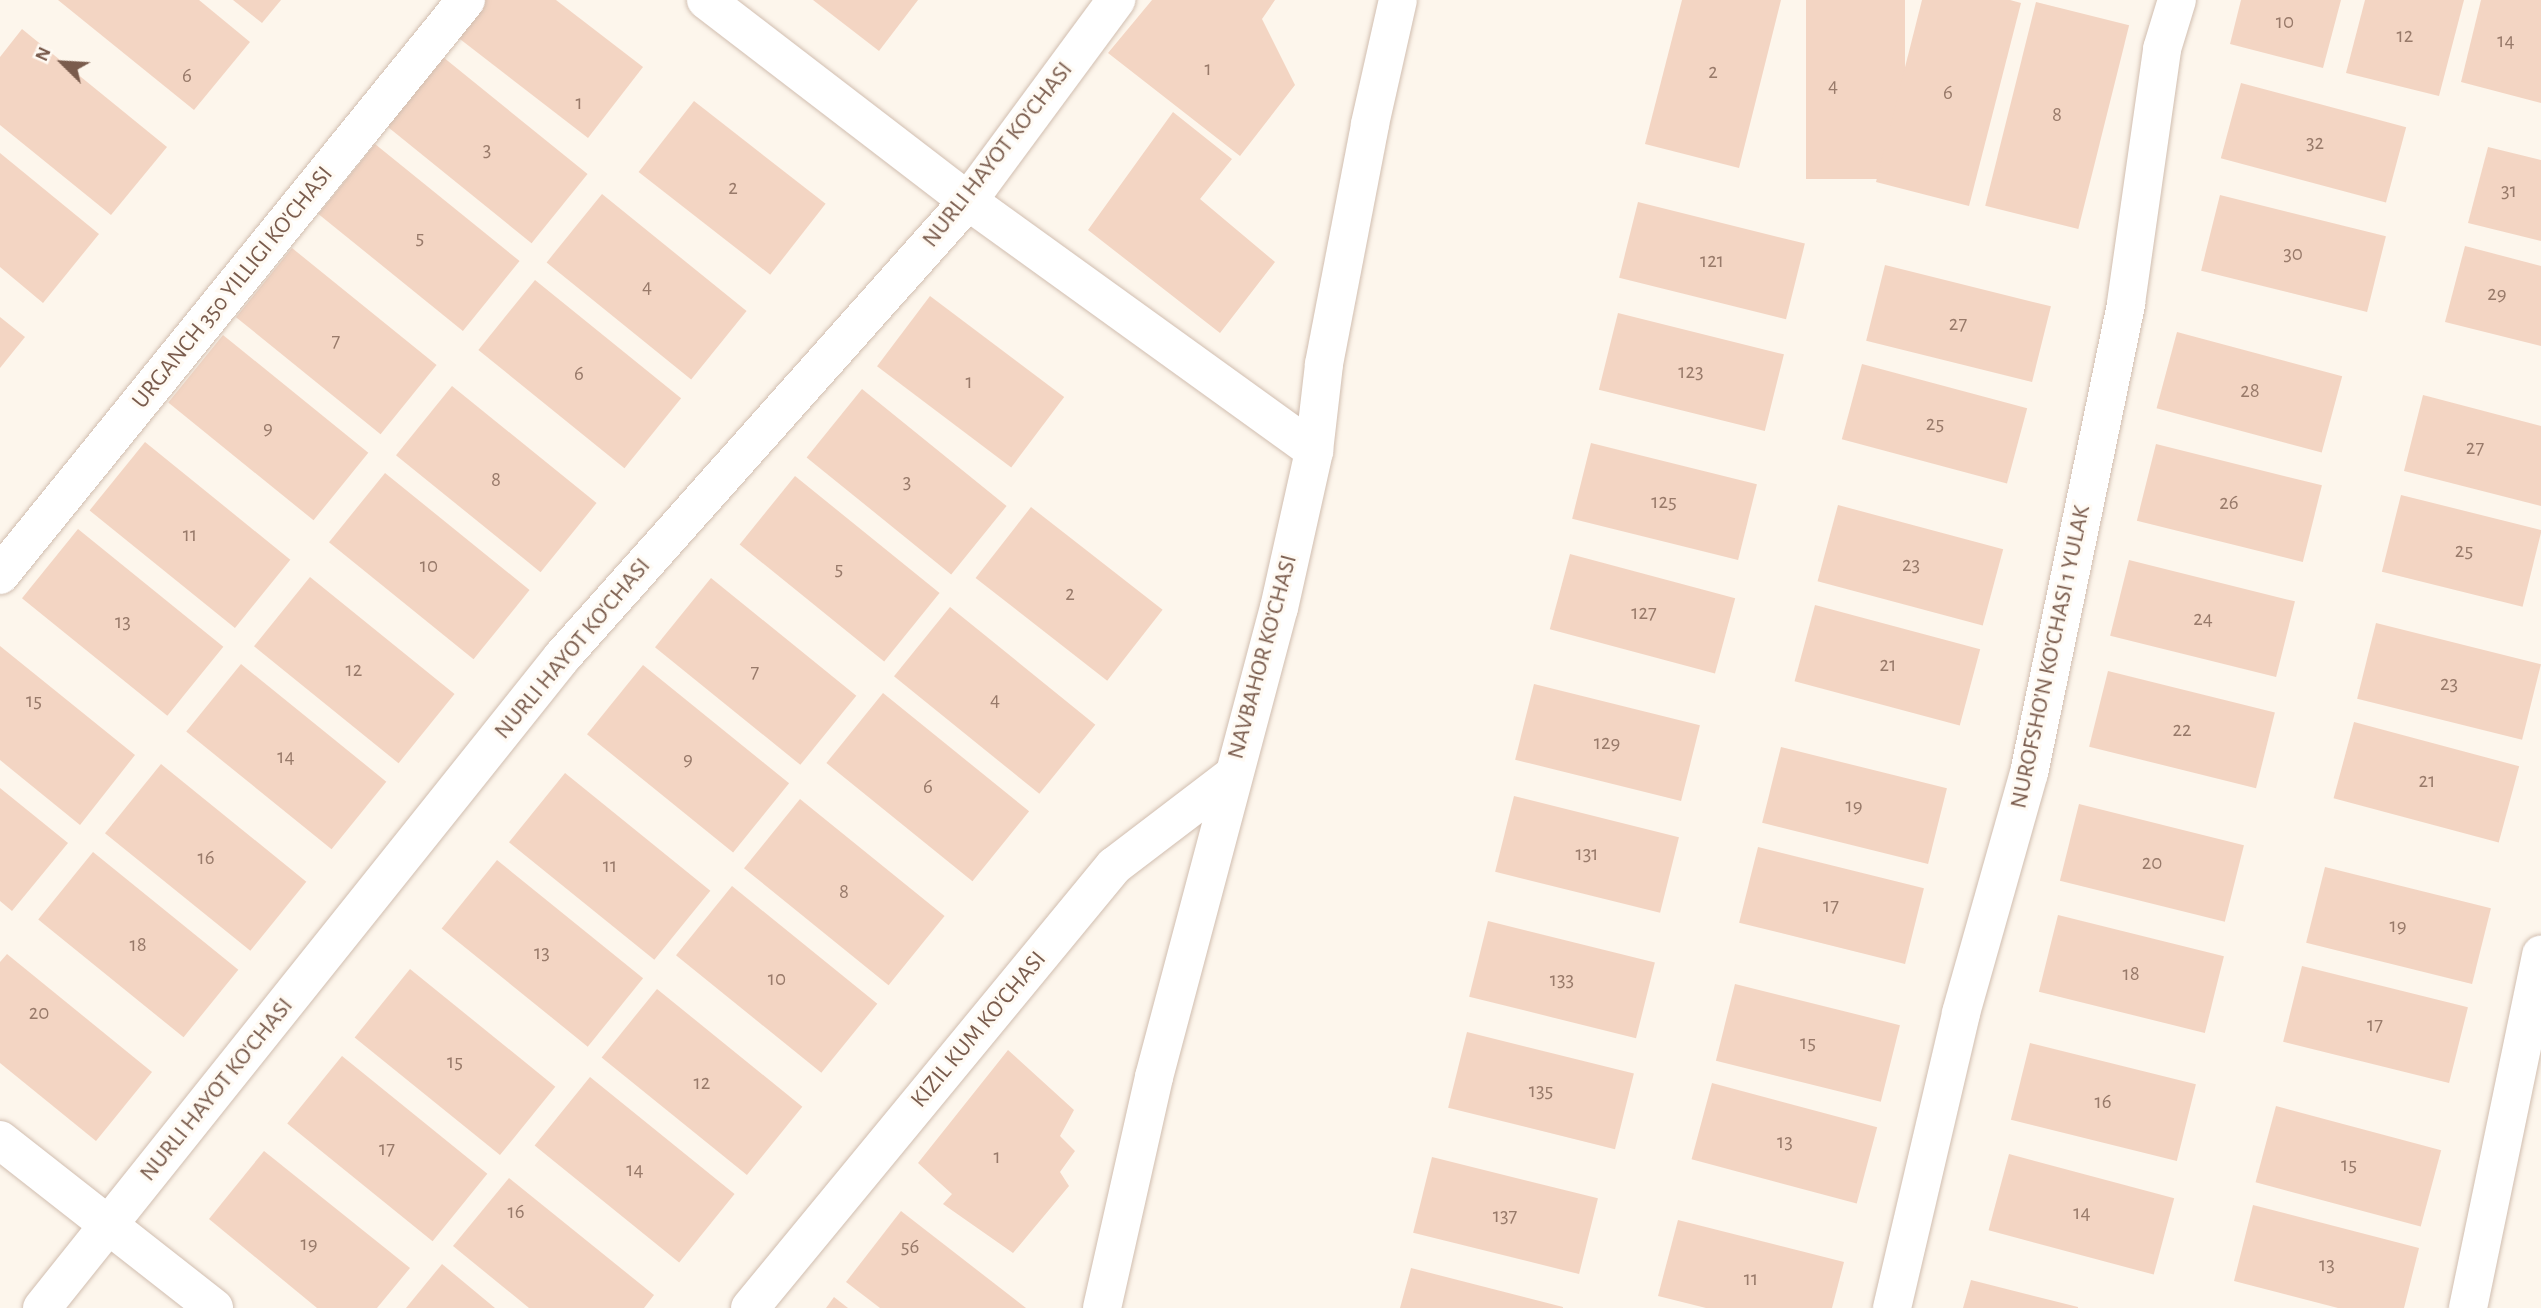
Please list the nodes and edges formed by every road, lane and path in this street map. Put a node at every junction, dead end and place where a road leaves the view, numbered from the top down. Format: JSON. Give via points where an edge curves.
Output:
{"nodes":[{"id":1,"x":466,"y":0,"type":"edge"},
{"id":2,"x":706,"y":0,"type":"edge"},
{"id":3,"x":1116,"y":0,"type":"edge"},
{"id":4,"x":1398,"y":0,"type":"edge"},
{"id":5,"x":2177,"y":0,"type":"edge"},
{"id":6,"x":968,"y":201,"type":"junction"},
{"id":7,"x":1314,"y":451,"type":"junction"},
{"id":8,"x":0,"y":575,"type":"edge"},
{"id":9,"x":1231,"y":777,"type":"junction"},
{"id":10,"x":2541,"y":954,"type":"edge"},
{"id":11,"x":0,"y":1140,"type":"edge"},
{"id":12,"x":109,"y":1225,"type":"junction"},
{"id":13,"x":42,"y":1308,"type":"edge"},
{"id":14,"x":214,"y":1308,"type":"edge"},
{"id":15,"x":750,"y":1308,"type":"edge"},
{"id":16,"x":1102,"y":1308,"type":"edge"},
{"id":17,"x":1892,"y":1308,"type":"edge"},
{"id":18,"x":2468,"y":1308,"type":"edge"}],
"edges":[{"from":1,"to":8,"type":"street","name":"URGANCH 350 YILLIGI KO'CHASI"},
{"from":2,"to":6,"type":"street"},
{"from":3,"to":6,"type":"street","name":"NURLI HAYOT KO'CHASI"},
{"from":4,"to":7,"type":"street","name":"NAVBAHOR KO'CHASI","via":[[1324,365]]},
{"from":5,"to":17,"type":"street","name":"NUROFSHO'N KO'CHASI 1 YULAK","via":[[2162,49],[2126,303],[2029,773],[1961,1013]]},
{"from":6,"to":7,"type":"street"},
{"from":6,"to":12,"type":"street","name":"NURLI HAYOT KO'CHASI","via":[[562,657]]},
{"from":7,"to":9,"type":"street","name":"NAVBAHOR KO'CHASI","via":[[1279,608]]},
{"from":9,"to":15,"type":"street","name":"KIZIL KUM KO'CHASI","via":[[1114,866]]},
{"from":9,"to":16,"type":"street","name":"NAVBAHOR KO'CHASI","via":[[1154,1077]]},
{"from":10,"to":18,"type":"street"},
{"from":11,"to":12,"type":"street"},
{"from":12,"to":13,"type":"street","name":"NURLI HAYOT KO'CHASI"},
{"from":12,"to":14,"type":"street"}]}
